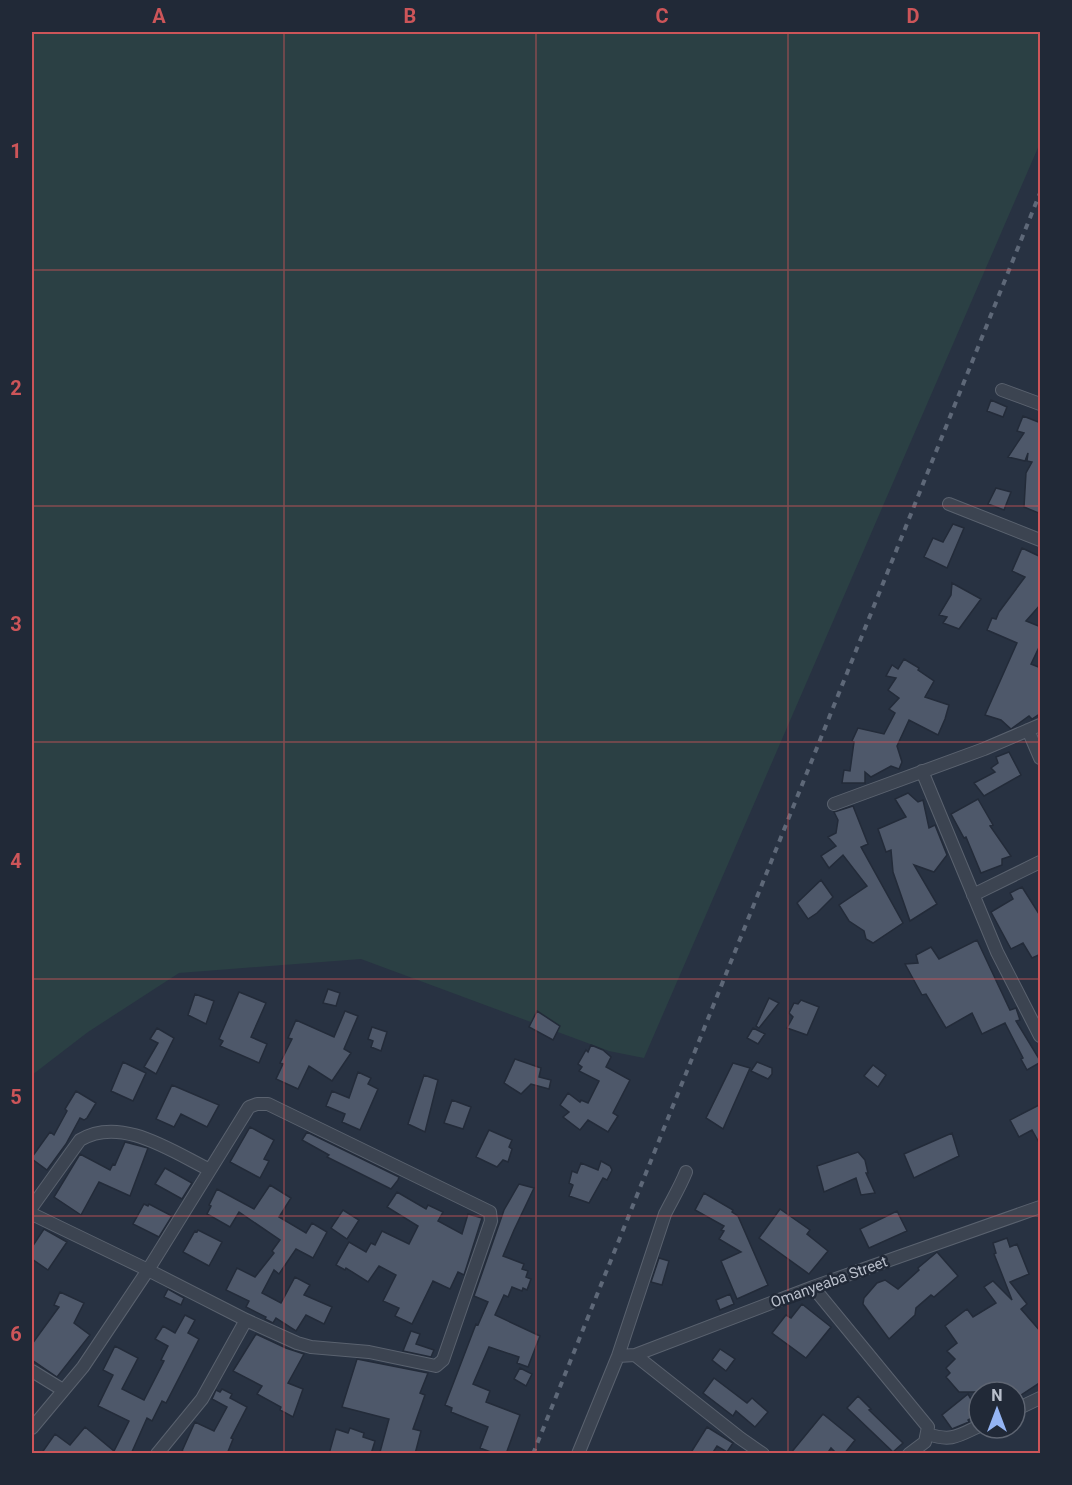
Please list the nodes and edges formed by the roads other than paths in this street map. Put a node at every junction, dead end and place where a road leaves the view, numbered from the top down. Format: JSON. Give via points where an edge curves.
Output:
{"nodes":[{"id":1,"x":1002,"y":390,"type":"dead end"},
{"id":2,"x":1041,"y":404,"type":"edge"},
{"id":3,"x":949,"y":504,"type":"dead end"},
{"id":4,"x":1041,"y":540,"type":"edge"},
{"id":5,"x":1041,"y":724,"type":"edge"},
{"id":6,"x":1028,"y":730,"type":"junction"},
{"id":7,"x":1041,"y":758,"type":"edge"},
{"id":8,"x":922,"y":771,"type":"junction"},
{"id":9,"x":834,"y":804,"type":"dead end"},
{"id":10,"x":1041,"y":862,"type":"edge"},
{"id":11,"x":973,"y":895,"type":"junction"},
{"id":12,"x":1035,"y":1014,"type":"edge"},
{"id":13,"x":1041,"y":1036,"type":"edge"},
{"id":14,"x":210,"y":1170,"type":"junction"},
{"id":15,"x":686,"y":1172,"type":"dead end"},
{"id":16,"x":32,"y":1207,"type":"edge"},
{"id":17,"x":1041,"y":1207,"type":"edge"},
{"id":18,"x":32,"y":1214,"type":"edge"},
{"id":19,"x":148,"y":1270,"type":"junction"},
{"id":20,"x":813,"y":1287,"type":"junction"},
{"id":21,"x":246,"y":1320,"type":"junction"},
{"id":22,"x":635,"y":1355,"type":"junction"},
{"id":23,"x":618,"y":1356,"type":"junction"},
{"id":24,"x":32,"y":1371,"type":"edge"},
{"id":25,"x":63,"y":1390,"type":"junction"},
{"id":26,"x":1041,"y":1398,"type":"edge"},
{"id":27,"x":1027,"y":1404,"type":"edge"},
{"id":28,"x":32,"y":1428,"type":"edge"},
{"id":29,"x":967,"y":1432,"type":"edge"},
{"id":30,"x":928,"y":1434,"type":"junction"},
{"id":31,"x":156,"y":1454,"type":"edge"},
{"id":32,"x":578,"y":1454,"type":"edge"},
{"id":33,"x":763,"y":1454,"type":"edge"},
{"id":34,"x":909,"y":1454,"type":"edge"}],
"edges":[{"from":1,"to":2,"type":"street"},
{"from":3,"to":4,"type":"street"},
{"from":5,"to":6,"type":"street"},
{"from":6,"to":7,"type":"street"},
{"from":6,"to":8,"type":"street"},
{"from":8,"to":9,"type":"street"},
{"from":8,"to":11,"type":"street"},
{"from":10,"to":11,"type":"street"},
{"from":11,"to":12,"type":"street","via":[[997,952]]},
{"from":12,"to":13,"type":"street"},
{"from":14,"to":16,"type":"street","via":[[125,1132],[88,1135],[80,1140]]},
{"from":14,"to":19,"type":"street"},
{"from":14,"to":21,"type":"street","via":[[249,1107],[268,1104],[490,1212],[491,1221],[443,1360],[436,1366],[369,1352],[311,1347]]},
{"from":15,"to":23,"type":"street","via":[[665,1214]]},
{"from":17,"to":20,"type":"street","name":"Omanyeaba Street"},
{"from":18,"to":19,"type":"street"},
{"from":19,"to":21,"type":"street"},
{"from":19,"to":25,"type":"street","via":[[83,1367]]},
{"from":20,"to":22,"type":"street","name":"Omanyeaba Street"},
{"from":20,"to":30,"type":"street","via":[[928,1427]]},
{"from":21,"to":31,"type":"street","via":[[202,1399]]},
{"from":22,"to":23,"type":"street","name":"Omanyeaba Street"},
{"from":22,"to":33,"type":"street"},
{"from":23,"to":32,"type":"street"},
{"from":24,"to":25,"type":"street"},
{"from":25,"to":28,"type":"street"},
{"from":26,"to":27,"type":"street"},
{"from":29,"to":30,"type":"street","via":[[943,1439]]},
{"from":30,"to":34,"type":"street","via":[[925,1442]]}]}
